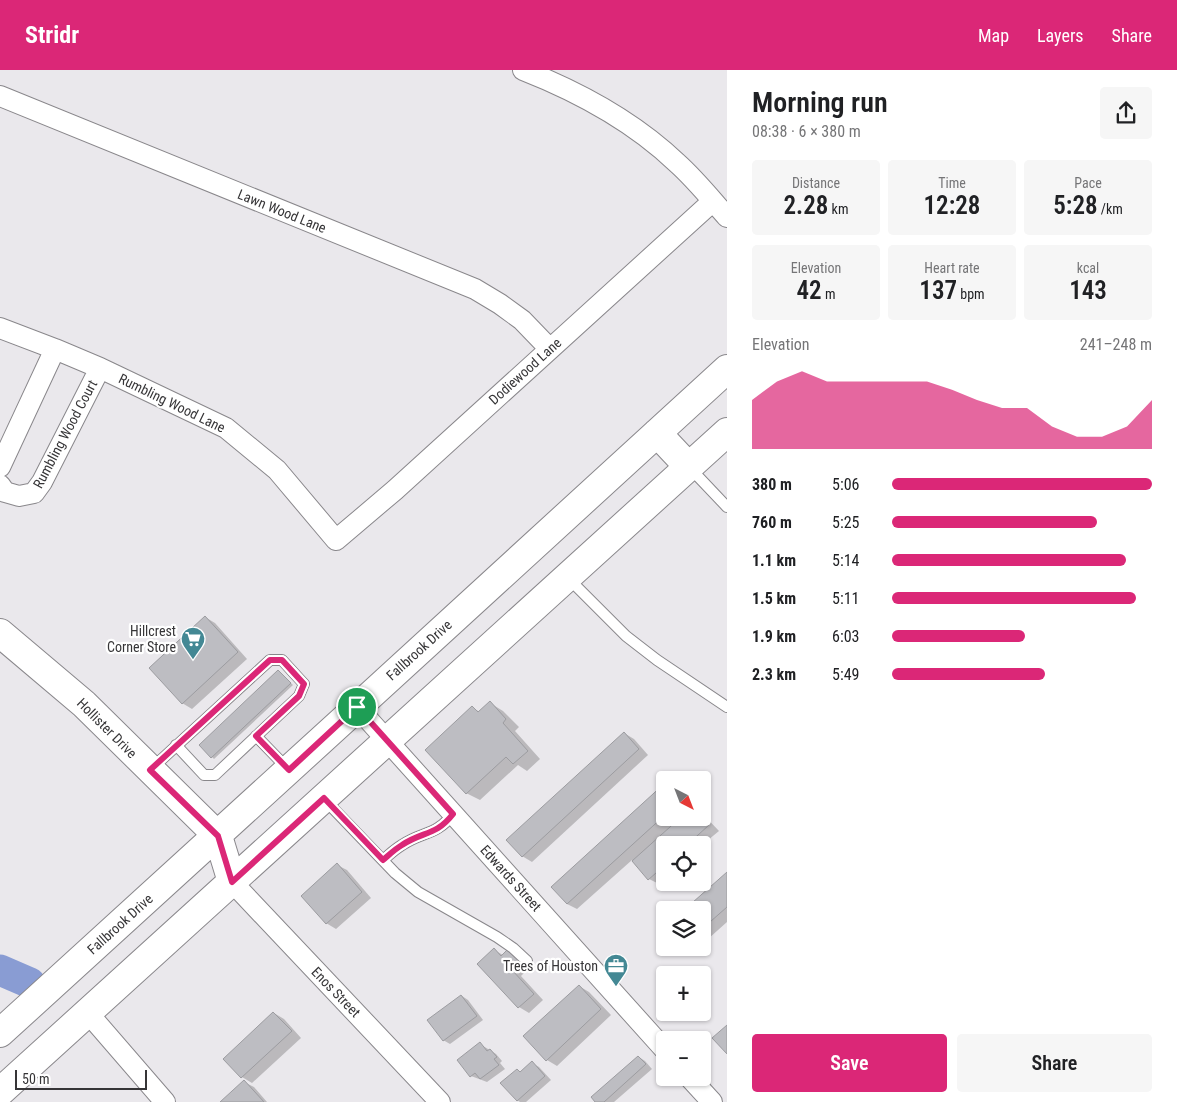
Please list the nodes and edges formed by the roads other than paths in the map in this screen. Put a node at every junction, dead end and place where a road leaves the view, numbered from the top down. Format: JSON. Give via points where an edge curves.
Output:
{"nodes":[{"id":1,"x":522,"y":70,"type":"edge"},
{"id":2,"x":0,"y":96,"type":"edge"},
{"id":3,"x":713,"y":201,"type":"junction"},
{"id":4,"x":727,"y":216,"type":"edge"},
{"id":5,"x":0,"y":328,"type":"edge"},
{"id":6,"x":549,"y":348,"type":"junction"},
{"id":7,"x":55,"y":349,"type":"junction"},
{"id":8,"x":100,"y":368,"type":"junction"},
{"id":9,"x":727,"y":369,"type":"edge"},
{"id":10,"x":727,"y":432,"type":"edge"},
{"id":11,"x":657,"y":433,"type":"junction"},
{"id":12,"x":0,"y":467,"type":"edge"},
{"id":13,"x":689,"y":467,"type":"junction"},
{"id":14,"x":0,"y":485,"type":"edge"},
{"id":15,"x":727,"y":507,"type":"edge"},
{"id":16,"x":336,"y":540,"type":"joint"},
{"id":17,"x":567,"y":577,"type":"junction"},
{"id":18,"x":0,"y":633,"type":"edge"},
{"id":19,"x":357,"y":707,"type":"junction"},
{"id":20,"x":727,"y":707,"type":"edge"},
{"id":21,"x":256,"y":736,"type":"junction"},
{"id":22,"x":388,"y":740,"type":"junction"},
{"id":23,"x":176,"y":745,"type":"junction"},
{"id":24,"x":150,"y":770,"type":"junction"},
{"id":25,"x":289,"y":770,"type":"junction"},
{"id":26,"x":324,"y":798,"type":"junction"},
{"id":27,"x":453,"y":814,"type":"junction"},
{"id":28,"x":218,"y":836,"type":"junction"},
{"id":29,"x":383,"y":860,"type":"junction"},
{"id":30,"x":232,"y":882,"type":"junction"},
{"id":31,"x":526,"y":961,"type":"dead end"},
{"id":32,"x":88,"y":1013,"type":"junction"},
{"id":33,"x":0,"y":1033,"type":"edge"},
{"id":34,"x":656,"y":1040,"type":"edge"},
{"id":35,"x":697,"y":1086,"type":"edge"},
{"id":36,"x":0,"y":1092,"type":"edge"},
{"id":37,"x":165,"y":1102,"type":"edge"},
{"id":38,"x":440,"y":1102,"type":"edge"},
{"id":39,"x":712,"y":1102,"type":"edge"}],
"edges":[{"from":1,"to":3,"type":"street","via":[[625,120],[678,163]]},
{"from":2,"to":6,"type":"street","name":"Lawn Wood Lane","via":[[475,289],[522,320]]},
{"from":3,"to":4,"type":"street"},
{"from":3,"to":6,"type":"street","name":"Dodiewood Lane"},
{"from":5,"to":7,"type":"street","name":"Rumbling Wood Lane"},
{"from":6,"to":16,"type":"street","name":"Dodiewood Lane"},
{"from":7,"to":8,"type":"street","name":"Rumbling Wood Lane"},
{"from":7,"to":12,"type":"street"},
{"from":8,"to":14,"type":"street","name":"Rumbling Wood Court","via":[[34,493],[19,496],[5,492]]},
{"from":8,"to":16,"type":"street","name":"Rumbling Wood Lane","via":[[226,428],[277,470]]},
{"from":9,"to":11,"type":"main road","name":"Fallbrook Drive"},
{"from":10,"to":13,"type":"main road"},
{"from":11,"to":13,"type":"main road"},
{"from":11,"to":19,"type":"main road","name":"Fallbrook Drive"},
{"from":13,"to":15,"type":"lane"},
{"from":13,"to":17,"type":"main road"},
{"from":17,"to":20,"type":"lane","via":[[626,636]]},
{"from":17,"to":22,"type":"main road"},
{"from":18,"to":24,"type":"main road","name":"Hollister Drive","via":[[84,704]]},
{"from":19,"to":22,"type":"street","name":"Edwards Street"},
{"from":19,"to":25,"type":"main road","name":"Fallbrook Drive"},
{"from":21,"to":23,"type":"lane","via":[[215,775],[204,775]]},
{"from":21,"to":23,"type":"lane","via":[[299,696],[304,684],[282,660],[270,660]]},
{"from":21,"to":25,"type":"lane"},
{"from":22,"to":26,"type":"main road"},
{"from":22,"to":27,"type":"street","name":"Edwards Street"},
{"from":23,"to":24,"type":"lane"},
{"from":24,"to":28,"type":"main road","name":"Hollister Drive"},
{"from":25,"to":28,"type":"main road","name":"Fallbrook Drive"},
{"from":26,"to":29,"type":"lane"},
{"from":26,"to":30,"type":"main road"},
{"from":27,"to":29,"type":"lane","via":[[437,830],[402,844]]},
{"from":27,"to":34,"type":"street","name":"Edwards Street"},
{"from":28,"to":30,"type":"main road","name":"Hollister Drive"},
{"from":28,"to":33,"type":"main road","name":"Fallbrook Drive"},
{"from":29,"to":31,"type":"lane","via":[[418,892],[497,937]]},
{"from":30,"to":32,"type":"main road"},
{"from":30,"to":38,"type":"street","name":"Enos Street"},
{"from":32,"to":36,"type":"main road"},
{"from":32,"to":37,"type":"street"},
{"from":35,"to":39,"type":"street"}]}
